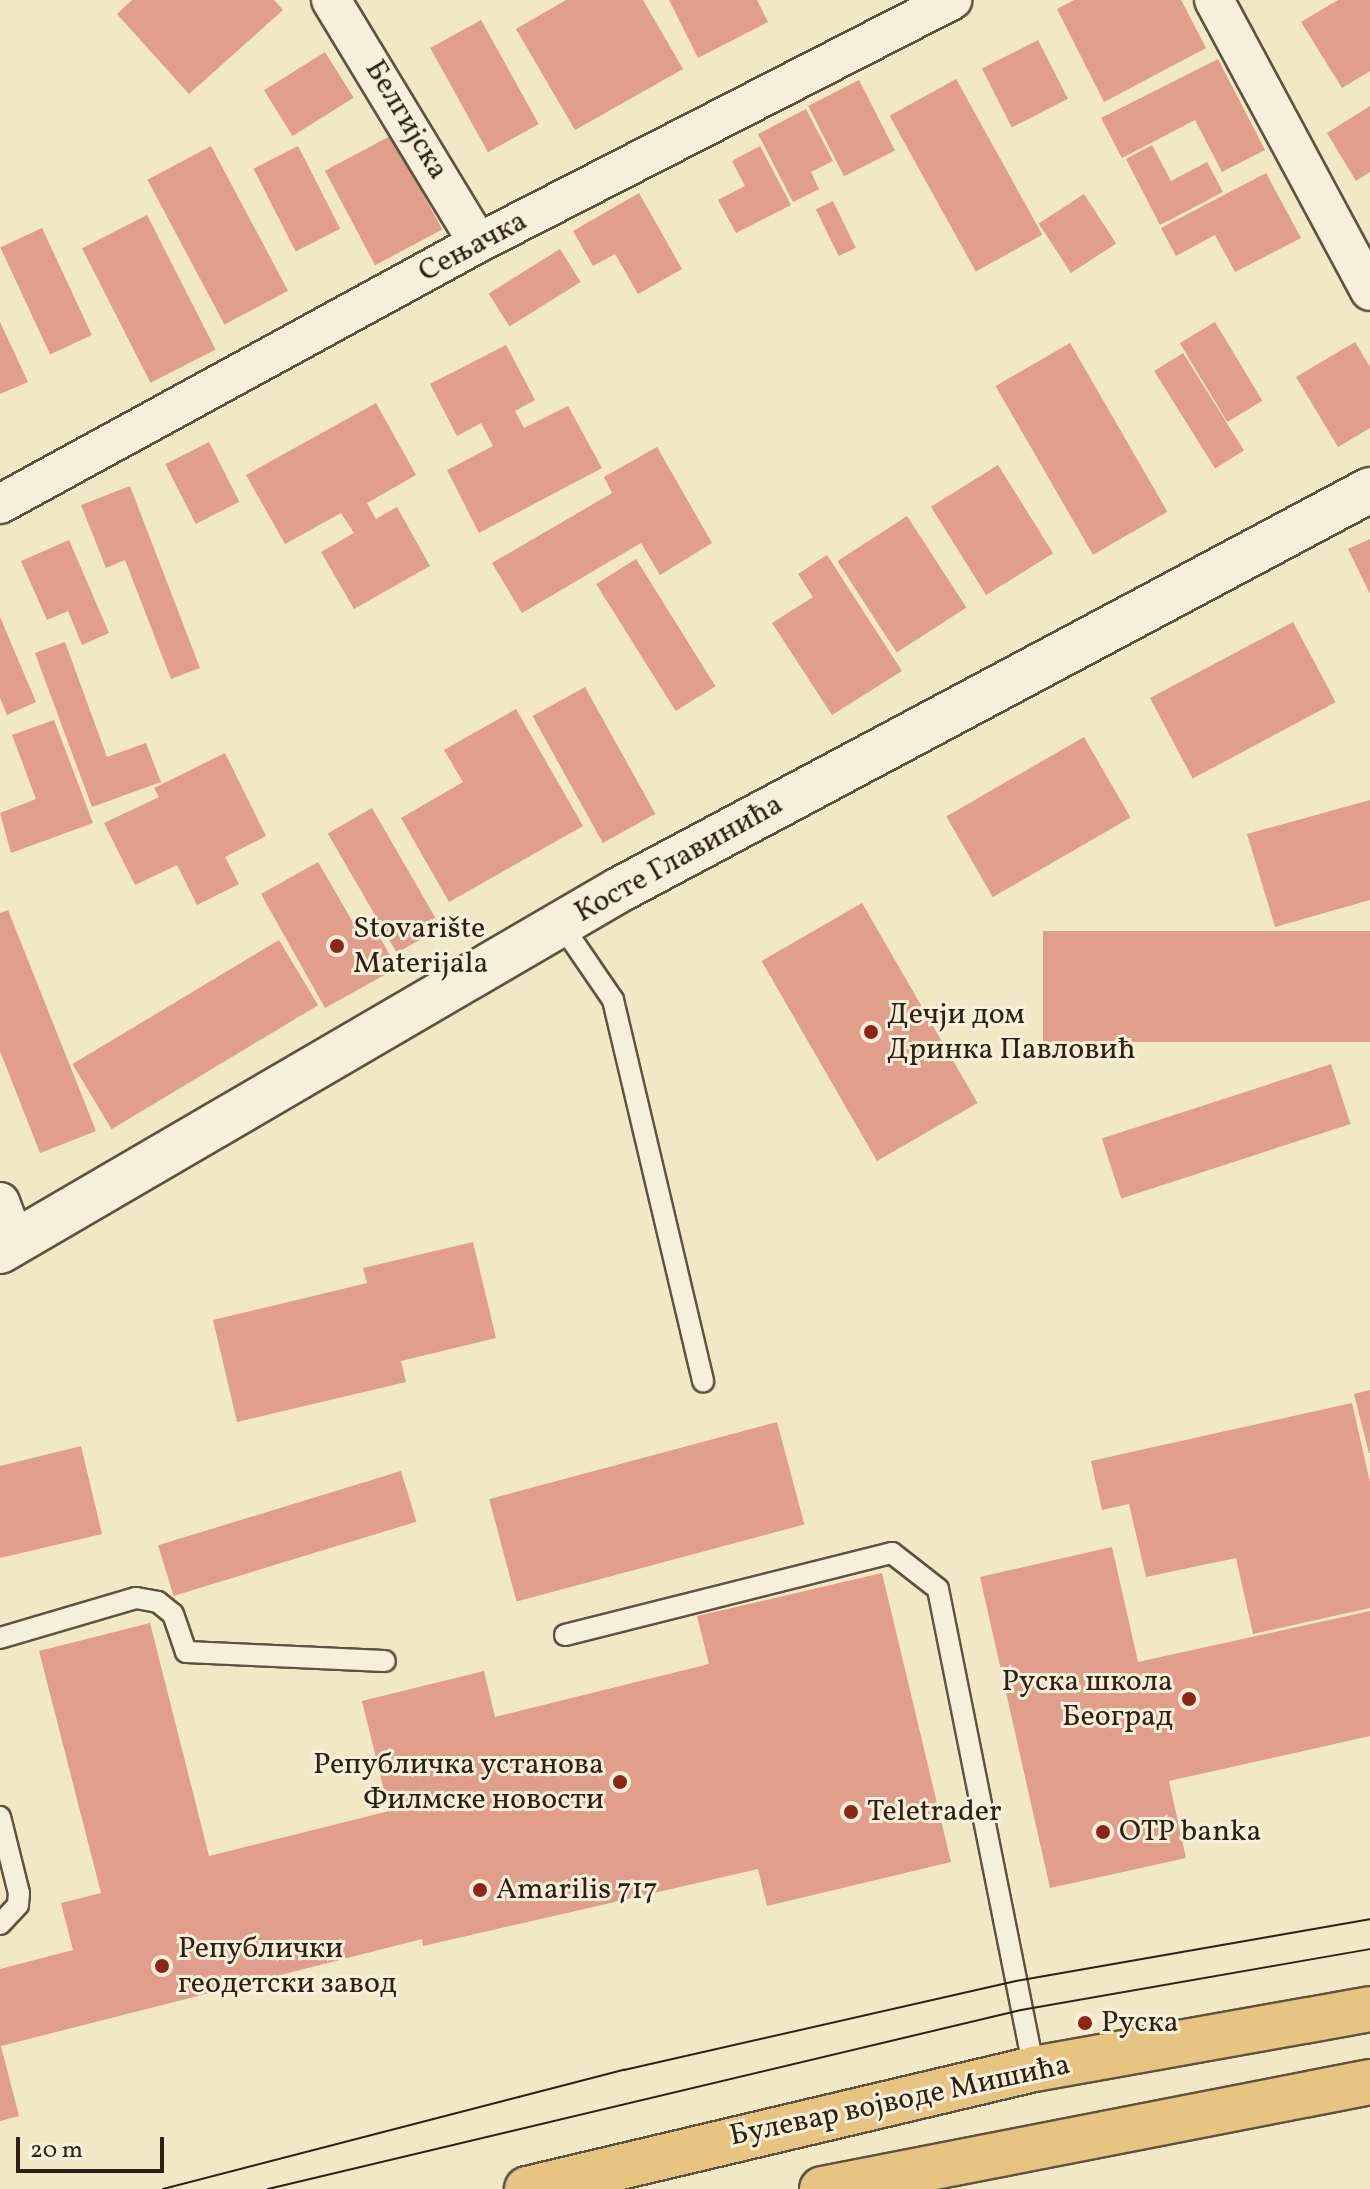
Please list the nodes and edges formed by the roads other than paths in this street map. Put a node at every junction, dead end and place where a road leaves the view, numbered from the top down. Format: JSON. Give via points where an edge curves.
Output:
{"nodes":[{"id":1,"x":331,"y":0,"type":"edge"},
{"id":2,"x":952,"y":0,"type":"edge"},
{"id":3,"x":1214,"y":0,"type":"edge"},
{"id":4,"x":478,"y":243,"type":"junction"},
{"id":5,"x":1370,"y":291,"type":"edge"},
{"id":6,"x":1370,"y":490,"type":"edge"},
{"id":7,"x":0,"y":504,"type":"edge"},
{"id":8,"x":561,"y":924,"type":"junction"},
{"id":9,"x":5,"y":1231,"type":"edge"},
{"id":10,"x":703,"y":1382,"type":"dead end"},
{"id":11,"x":565,"y":1635,"type":"dead end"},
{"id":12,"x":0,"y":1638,"type":"edge"},
{"id":13,"x":385,"y":1661,"type":"dead end"},
{"id":14,"x":0,"y":1817,"type":"edge"},
{"id":15,"x":0,"y":1924,"type":"edge"},
{"id":16,"x":1370,"y":2009,"type":"edge"},
{"id":17,"x":1034,"y":2069,"type":"junction"},
{"id":18,"x":1370,"y":2082,"type":"edge"},
{"id":19,"x":527,"y":2189,"type":"edge"},
{"id":20,"x":822,"y":2189,"type":"edge"}],
"edges":[{"from":1,"to":4,"type":"street","name":"Белгијска"},
{"from":2,"to":4,"type":"street","name":"Сењачка"},
{"from":3,"to":5,"type":"street"},
{"from":4,"to":7,"type":"street","name":"Сењачка"},
{"from":6,"to":8,"type":"street","name":"Косте Главинића"},
{"from":8,"to":9,"type":"street","name":"Косте Главинића"},
{"from":8,"to":10,"type":"lane","via":[[613,1000]]},
{"from":11,"to":17,"type":"lane","via":[[892,1553],[938,1589]]},
{"from":12,"to":13,"type":"lane","via":[[136,1598],[158,1602],[173,1614],[186,1652]]},
{"from":14,"to":15,"type":"lane","via":[[19,1893],[18,1905]]},
{"from":16,"to":17,"type":"main road","name":"Булевар војводе Мишића"},
{"from":17,"to":19,"type":"main road","name":"Булевар војводе Мишића"},
{"from":18,"to":20,"type":"main road"}]}
